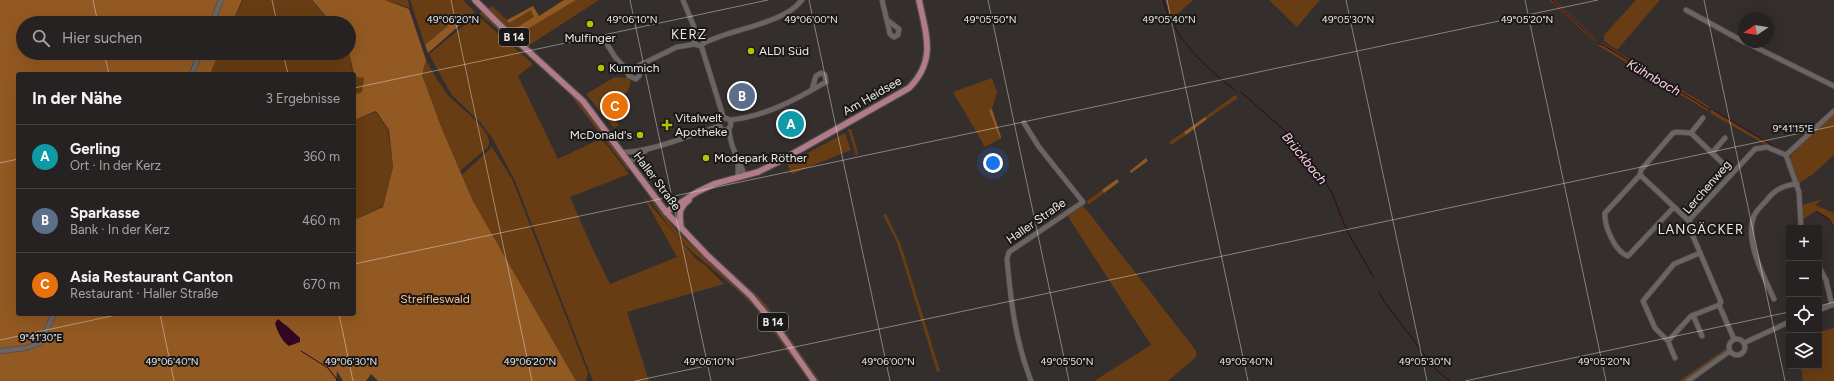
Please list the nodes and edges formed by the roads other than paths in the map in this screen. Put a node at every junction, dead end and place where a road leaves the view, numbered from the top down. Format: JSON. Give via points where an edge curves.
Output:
{"nodes":[{"id":1,"x":221,"y":0,"type":"edge"},
{"id":2,"x":476,"y":0,"type":"edge"},
{"id":3,"x":683,"y":0,"type":"edge"},
{"id":4,"x":802,"y":0,"type":"edge"},
{"id":5,"x":882,"y":0,"type":"edge"},
{"id":6,"x":919,"y":0,"type":"edge"},
{"id":7,"x":1686,"y":10,"type":"dead end"},
{"id":8,"x":215,"y":16,"type":"edge"},
{"id":9,"x":887,"y":20,"type":"dead end"},
{"id":10,"x":703,"y":35,"type":"junction"},
{"id":11,"x":696,"y":36,"type":"junction"},
{"id":12,"x":715,"y":36,"type":"junction"},
{"id":13,"x":1738,"y":39,"type":"edge"},
{"id":14,"x":605,"y":41,"type":"dead end"},
{"id":15,"x":700,"y":44,"type":"junction"},
{"id":16,"x":684,"y":45,"type":"junction"},
{"id":17,"x":1756,"y":48,"type":"edge"},
{"id":18,"x":197,"y":60,"type":"edge"},
{"id":19,"x":641,"y":64,"type":"junction"},
{"id":20,"x":626,"y":69,"type":"junction"},
{"id":21,"x":193,"y":72,"type":"edge"},
{"id":22,"x":1834,"y":86,"type":"edge"},
{"id":23,"x":812,"y":89,"type":"dead end"},
{"id":24,"x":1834,"y":111,"type":"edge"},
{"id":25,"x":1704,"y":118,"type":"dead end"},
{"id":26,"x":724,"y":119,"type":"junction"},
{"id":27,"x":741,"y":119,"type":"junction"},
{"id":28,"x":729,"y":120,"type":"junction"},
{"id":29,"x":1024,"y":123,"type":"dead end"},
{"id":30,"x":720,"y":126,"type":"junction"},
{"id":31,"x":728,"y":128,"type":"junction"},
{"id":32,"x":1691,"y":133,"type":"junction"},
{"id":33,"x":1725,"y":138,"type":"dead end"},
{"id":34,"x":649,"y":147,"type":"junction"},
{"id":35,"x":622,"y":152,"type":"junction"},
{"id":36,"x":1712,"y":153,"type":"junction"},
{"id":37,"x":1786,"y":155,"type":"junction"},
{"id":38,"x":630,"y":162,"type":"junction"},
{"id":39,"x":1732,"y":172,"type":"junction"},
{"id":40,"x":741,"y":175,"type":"junction"},
{"id":41,"x":1640,"y":175,"type":"junction"},
{"id":42,"x":714,"y":184,"type":"junction"},
{"id":43,"x":1797,"y":184,"type":"junction"},
{"id":44,"x":1674,"y":208,"type":"junction"},
{"id":45,"x":666,"y":212,"type":"junction"},
{"id":46,"x":1689,"y":221,"type":"junction"},
{"id":47,"x":1800,"y":225,"type":"edge"},
{"id":48,"x":681,"y":229,"type":"junction"},
{"id":49,"x":1700,"y":253,"type":"junction"},
{"id":50,"x":1822,"y":273,"type":"edge"},
{"id":51,"x":1774,"y":299,"type":"dead end"},
{"id":52,"x":1833,"y":304,"type":"edge"},
{"id":53,"x":1719,"y":305,"type":"junction"},
{"id":54,"x":1822,"y":309,"type":"edge"},
{"id":55,"x":1693,"y":315,"type":"junction"},
{"id":56,"x":53,"y":316,"type":"edge"},
{"id":57,"x":1786,"y":323,"type":"edge"},
{"id":58,"x":1702,"y":336,"type":"dead end"},
{"id":59,"x":1734,"y":339,"type":"junction"},
{"id":60,"x":1668,"y":342,"type":"junction"},
{"id":61,"x":1744,"y":343,"type":"junction"},
{"id":62,"x":0,"y":350,"type":"edge"},
{"id":63,"x":1730,"y":351,"type":"junction"},
{"id":64,"x":1675,"y":358,"type":"dead end"},
{"id":65,"x":814,"y":381,"type":"edge"},
{"id":66,"x":1031,"y":381,"type":"edge"},
{"id":67,"x":1688,"y":381,"type":"edge"}],
"edges":[{"from":1,"to":8,"type":"street"},
{"from":2,"to":35,"type":"main road","name":"Haller Straße","number":"B 14","via":[[583,101]]},
{"from":3,"to":11,"type":"street"},
{"from":4,"to":12,"type":"street","via":[[791,10],[780,15],[750,27]]},
{"from":5,"to":9,"type":"street"},
{"from":6,"to":40,"type":"main road","name":"Am Heidsee","via":[[927,37],[927,56],[921,74],[913,84],[904,92],[780,161]]},
{"from":7,"to":13,"type":"street"},
{"from":10,"to":11,"type":"street"},
{"from":10,"to":12,"type":"street"},
{"from":10,"to":15,"type":"street"},
{"from":11,"to":15,"type":"street"},
{"from":11,"to":16,"type":"street"},
{"from":12,"to":15,"type":"street"},
{"from":14,"to":20,"type":"street"},
{"from":15,"to":16,"type":"street"},
{"from":15,"to":26,"type":"street"},
{"from":16,"to":19,"type":"street"},
{"from":17,"to":22,"type":"street"},
{"from":18,"to":21,"type":"street"},
{"from":19,"to":20,"type":"street"},
{"from":19,"to":20,"type":"street","via":[[636,79],[629,76]]},
{"from":23,"to":27,"type":"street","via":[[766,113]]},
{"from":24,"to":37,"type":"street"},
{"from":25,"to":32,"type":"street"},
{"from":26,"to":28,"type":"street"},
{"from":26,"to":30,"type":"street"},
{"from":27,"to":28,"type":"street"},
{"from":27,"to":31,"type":"street"},
{"from":28,"to":31,"type":"street"},
{"from":29,"to":66,"type":"street","name":"Haller Straße","via":[[1039,147],[1083,202],[1009,252],[1011,303],[1018,344]]},
{"from":30,"to":31,"type":"street"},
{"from":30,"to":34,"type":"street"},
{"from":31,"to":40,"type":"street"},
{"from":32,"to":36,"type":"street"},
{"from":32,"to":41,"type":"street","via":[[1673,134],[1641,170]]},
{"from":33,"to":36,"type":"street"},
{"from":34,"to":35,"type":"street"},
{"from":34,"to":38,"type":"street"},
{"from":35,"to":38,"type":"main road","name":"Haller Straße","number":"B 14"},
{"from":36,"to":39,"type":"street"},
{"from":37,"to":39,"type":"street","name":"Lerchenweg","via":[[1767,147],[1755,148]]},
{"from":37,"to":43,"type":"street"},
{"from":38,"to":45,"type":"main road","name":"Haller Straße","number":"B 14"},
{"from":39,"to":46,"type":"street","name":"Lerchenweg"},
{"from":40,"to":42,"type":"main road","name":"Am Heidsee"},
{"from":41,"to":44,"type":"street"},
{"from":41,"to":44,"type":"street","via":[[1605,213],[1605,222],[1613,240],[1626,255],[1633,253]]},
{"from":42,"to":45,"type":"main road"},
{"from":42,"to":48,"type":"main road","via":[[682,207],[679,214]]},
{"from":43,"to":47,"type":"street"},
{"from":43,"to":51,"type":"street","via":[[1784,185],[1776,190],[1754,216],[1752,238],[1761,270]]},
{"from":44,"to":46,"type":"street"},
{"from":45,"to":48,"type":"main road","name":"Haller Straße","number":"B 14"},
{"from":46,"to":49,"type":"street","name":"Lerchenweg"},
{"from":48,"to":65,"type":"main road","name":"Haller Straße","number":"B 14","via":[[751,296],[775,324]]},
{"from":49,"to":53,"type":"street","name":"Lerchenweg","via":[[1721,302]]},
{"from":49,"to":60,"type":"street","via":[[1674,264],[1643,300],[1655,328]]},
{"from":50,"to":52,"type":"street"},
{"from":52,"to":54,"type":"street"},
{"from":53,"to":55,"type":"street"},
{"from":53,"to":59,"type":"street","name":"Lerchenweg"},
{"from":55,"to":58,"type":"street"},
{"from":55,"to":60,"type":"street"},
{"from":56,"to":62,"type":"street","via":[[40,342],[26,348]]},
{"from":57,"to":61,"type":"street"},
{"from":59,"to":61,"type":"street"},
{"from":59,"to":63,"type":"street","via":[[1730,344]]},
{"from":60,"to":64,"type":"street"},
{"from":61,"to":63,"type":"street","via":[[1745,349],[1741,354],[1735,355]]},
{"from":63,"to":67,"type":"street"}]}
